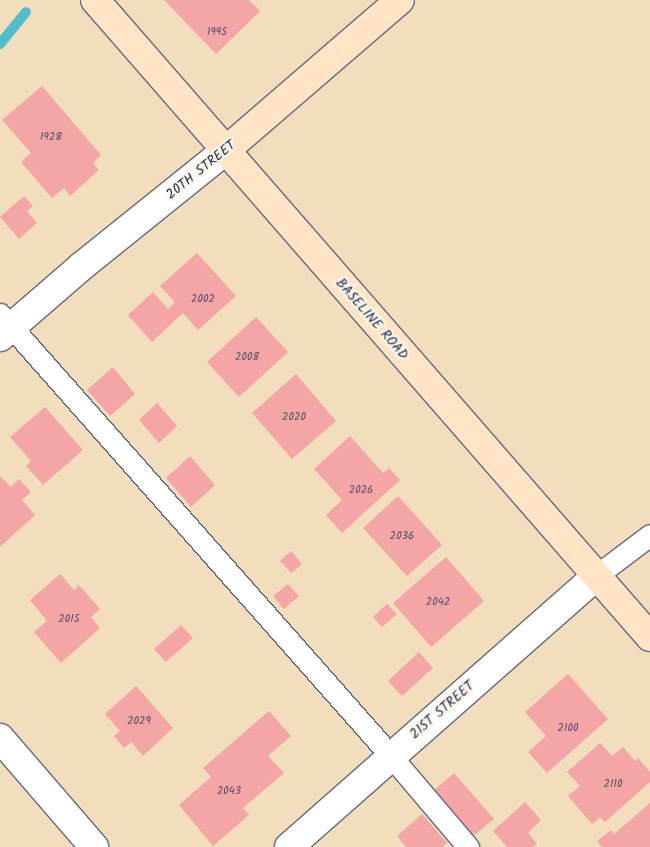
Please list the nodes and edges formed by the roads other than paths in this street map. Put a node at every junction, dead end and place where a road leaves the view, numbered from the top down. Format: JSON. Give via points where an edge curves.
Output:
{"nodes":[{"id":1,"x":95,"y":0,"type":"edge"},
{"id":2,"x":400,"y":0,"type":"edge"},
{"id":3,"x":225,"y":151,"type":"junction"},
{"id":4,"x":4,"y":326,"type":"edge"},
{"id":5,"x":650,"y":535,"type":"edge"},
{"id":6,"x":597,"y":575,"type":"junction"},
{"id":7,"x":650,"y":637,"type":"edge"},
{"id":8,"x":0,"y":738,"type":"edge"},
{"id":9,"x":390,"y":755,"type":"junction"},
{"id":10,"x":94,"y":847,"type":"edge"},
{"id":11,"x":289,"y":847,"type":"edge"},
{"id":12,"x":468,"y":847,"type":"edge"}],
"edges":[{"from":1,"to":3,"type":"street","name":"BASELINE ROAD"},
{"from":2,"to":3,"type":"street","name":"20TH STREET"},
{"from":3,"to":4,"type":"street","name":"20TH STREET"},
{"from":3,"to":6,"type":"street","name":"BASELINE ROAD"},
{"from":4,"to":9,"type":"lane"},
{"from":5,"to":6,"type":"lane"},
{"from":6,"to":7,"type":"street","name":"BASELINE ROAD"},
{"from":6,"to":9,"type":"street","name":"21ST STREET"},
{"from":8,"to":10,"type":"street"},
{"from":9,"to":11,"type":"street","name":"21ST STREET"},
{"from":9,"to":12,"type":"lane"}]}
